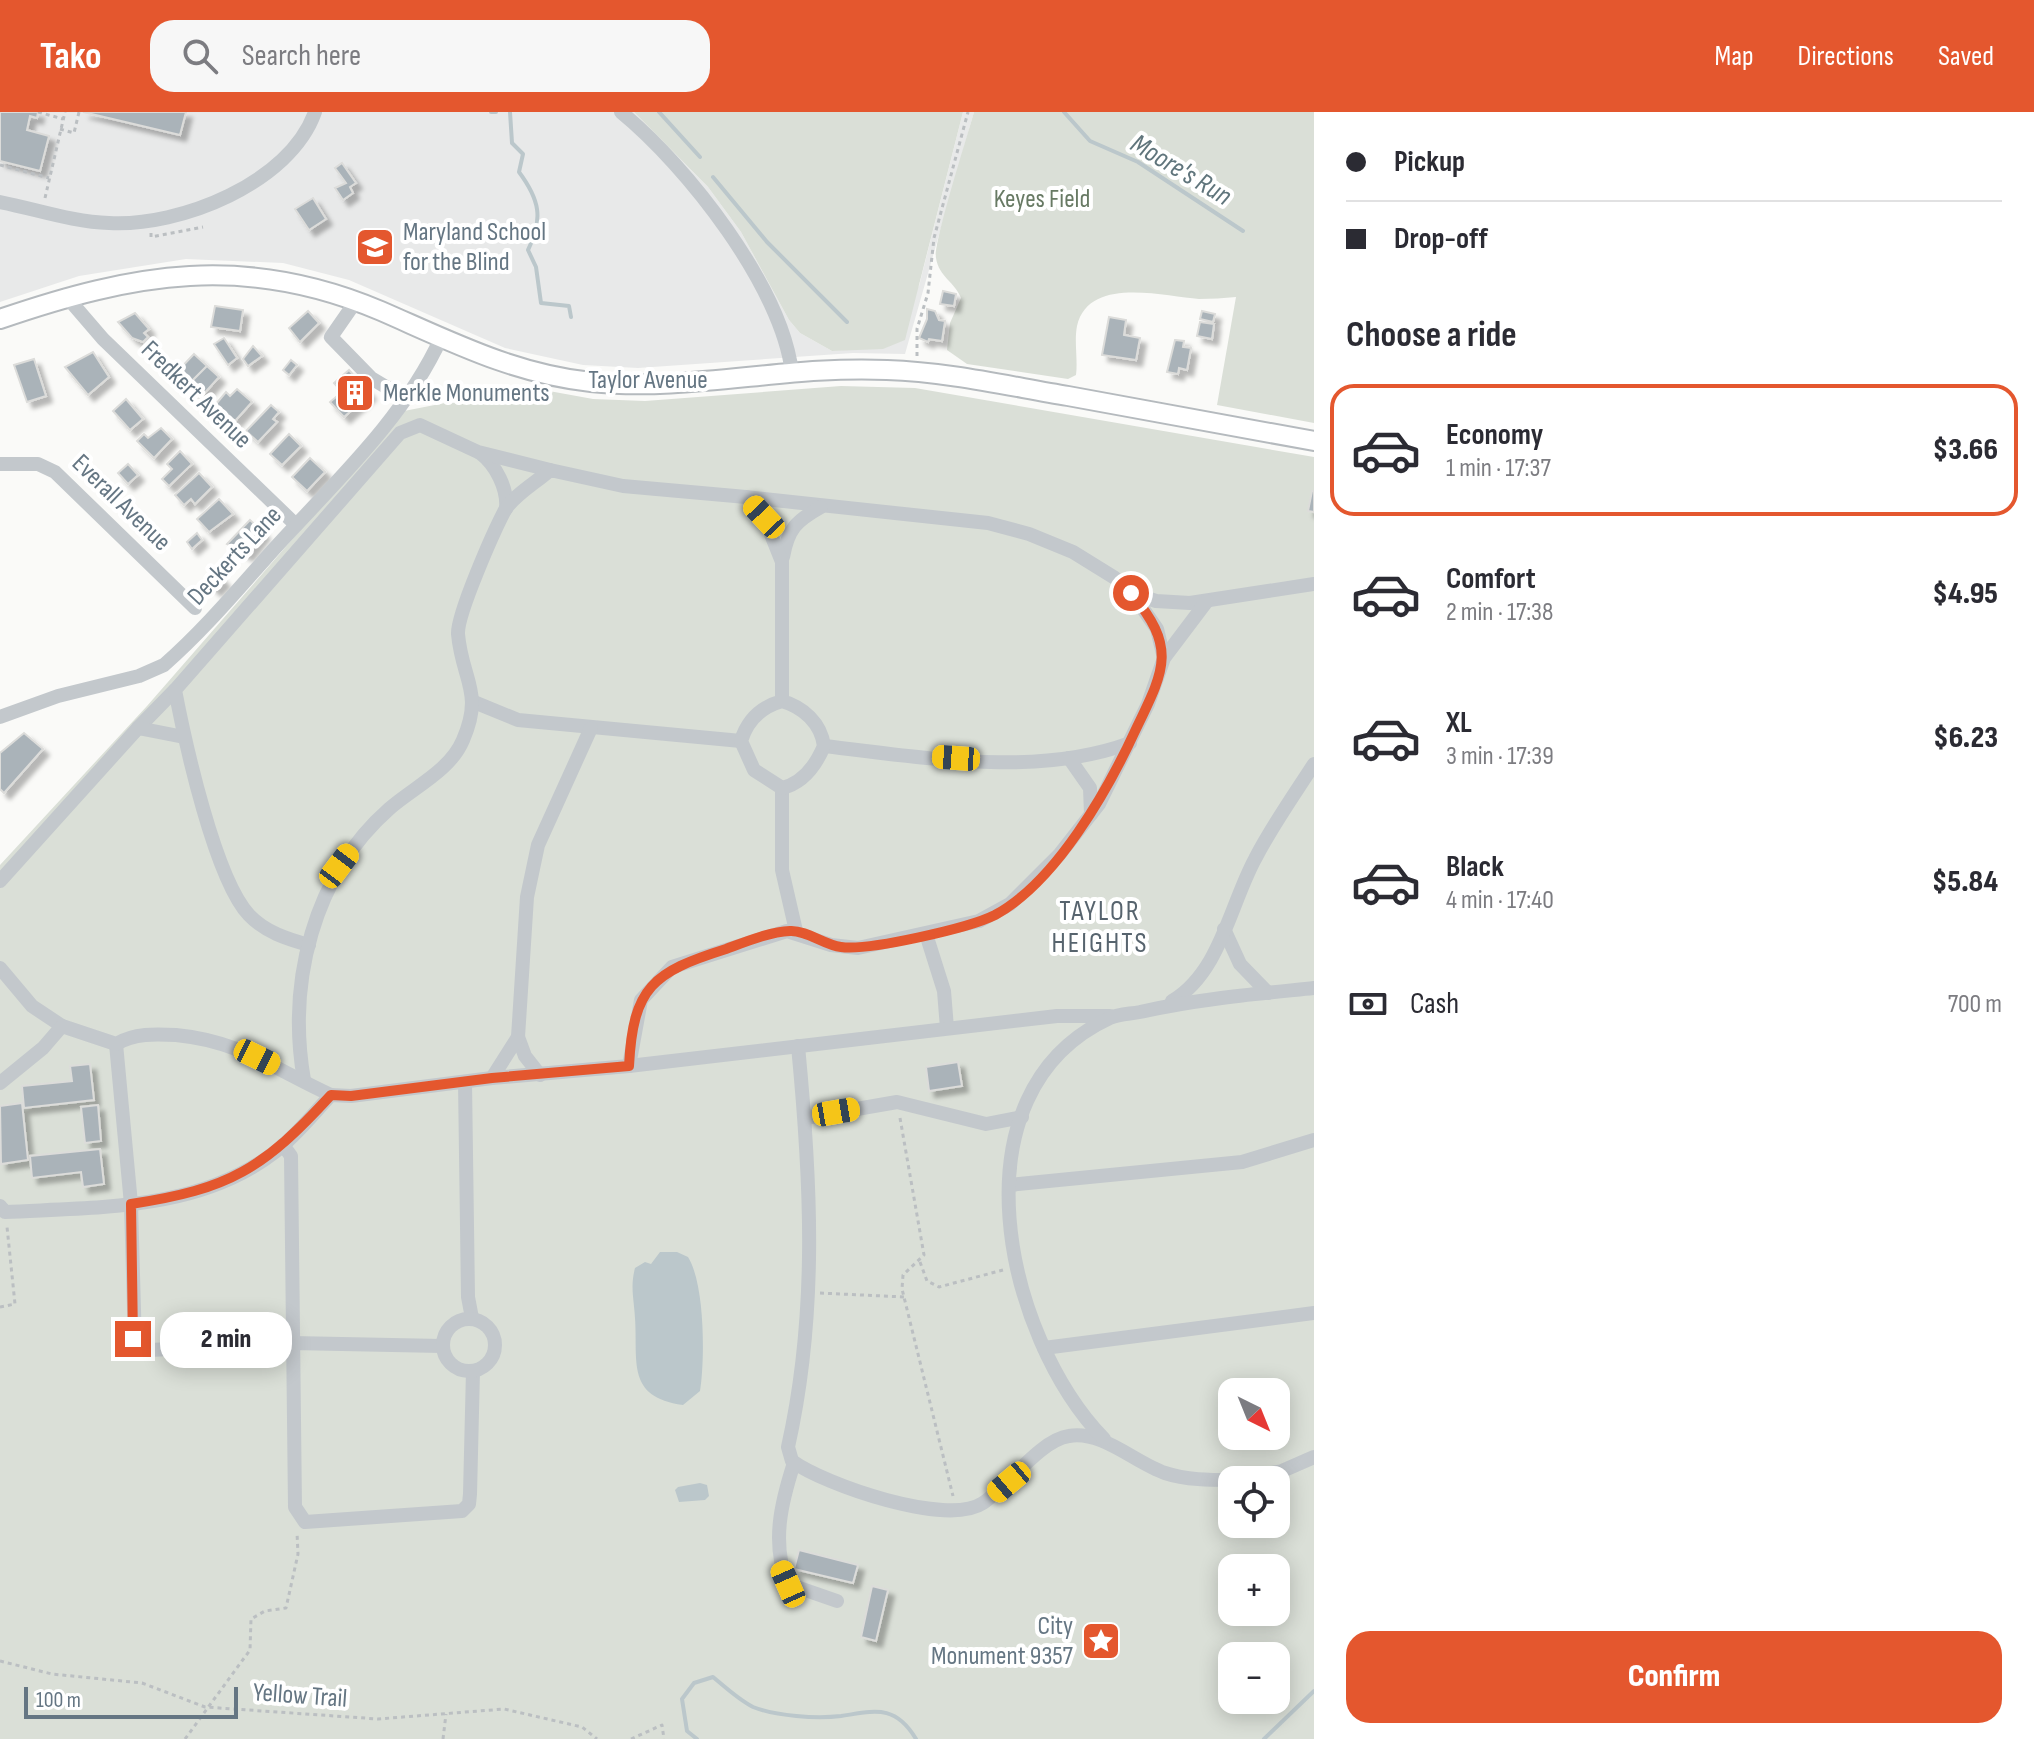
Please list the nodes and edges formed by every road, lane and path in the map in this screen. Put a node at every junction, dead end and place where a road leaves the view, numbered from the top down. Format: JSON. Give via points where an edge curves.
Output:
{"nodes":[{"id":1,"x":38,"y":112,"type":"edge"},
{"id":2,"x":65,"y":112,"type":"edge"},
{"id":3,"x":79,"y":112,"type":"edge"},
{"id":4,"x":315,"y":112,"type":"edge"},
{"id":5,"x":621,"y":112,"type":"edge"},
{"id":6,"x":968,"y":112,"type":"edge"},
{"id":7,"x":63,"y":119,"type":"junction"},
{"id":8,"x":60,"y":129,"type":"junction"},
{"id":9,"x":0,"y":165,"type":"edge"},
{"id":10,"x":49,"y":178,"type":"junction"},
{"id":11,"x":44,"y":200,"type":"dead end"},
{"id":12,"x":0,"y":202,"type":"edge"},
{"id":13,"x":203,"y":227,"type":"dead end"},
{"id":14,"x":151,"y":233,"type":"dead end"},
{"id":15,"x":66,"y":296,"type":"junction"},
{"id":16,"x":356,"y":301,"type":"junction"},
{"id":17,"x":0,"y":319,"type":"edge"},
{"id":18,"x":441,"y":338,"type":"junction"},
{"id":19,"x":917,"y":372,"type":"junction"},
{"id":20,"x":792,"y":373,"type":"junction"},
{"id":21,"x":406,"y":399,"type":"junction"},
{"id":22,"x":1314,"y":441,"type":"edge"},
{"id":23,"x":478,"y":452,"type":"junction"},
{"id":24,"x":0,"y":464,"type":"edge"},
{"id":25,"x":550,"y":470,"type":"junction"},
{"id":26,"x":746,"y":497,"type":"junction"},
{"id":27,"x":821,"y":507,"type":"junction"},
{"id":28,"x":506,"y":509,"type":"junction"},
{"id":29,"x":296,"y":525,"type":"junction"},
{"id":30,"x":782,"y":562,"type":"junction"},
{"id":31,"x":1314,"y":584,"type":"edge"},
{"id":32,"x":1131,"y":593,"type":"junction"},
{"id":33,"x":1207,"y":601,"type":"junction"},
{"id":34,"x":195,"y":608,"type":"dead end"},
{"id":35,"x":1164,"y":658,"type":"junction"},
{"id":36,"x":175,"y":690,"type":"junction"},
{"id":37,"x":782,"y":701,"type":"junction"},
{"id":38,"x":474,"y":702,"type":"junction"},
{"id":39,"x":0,"y":717,"type":"edge"},
{"id":40,"x":138,"y":728,"type":"junction"},
{"id":41,"x":591,"y":728,"type":"junction"},
{"id":42,"x":184,"y":737,"type":"junction"},
{"id":43,"x":741,"y":741,"type":"junction"},
{"id":44,"x":1130,"y":743,"type":"junction"},
{"id":45,"x":824,"y":746,"type":"junction"},
{"id":46,"x":1069,"y":758,"type":"junction"},
{"id":47,"x":1314,"y":764,"type":"edge"},
{"id":48,"x":782,"y":788,"type":"junction"},
{"id":49,"x":1091,"y":814,"type":"junction"},
{"id":50,"x":0,"y":881,"type":"edge"},
{"id":51,"x":1224,"y":929,"type":"junction"},
{"id":52,"x":796,"y":931,"type":"junction"},
{"id":53,"x":926,"y":934,"type":"junction"},
{"id":54,"x":309,"y":945,"type":"junction"},
{"id":55,"x":0,"y":968,"type":"edge"},
{"id":56,"x":1314,"y":988,"type":"edge"},
{"id":57,"x":1268,"y":993,"type":"junction"},
{"id":58,"x":1165,"y":1006,"type":"junction"},
{"id":59,"x":1113,"y":1016,"type":"junction"},
{"id":60,"x":62,"y":1026,"type":"junction"},
{"id":61,"x":947,"y":1028,"type":"junction"},
{"id":62,"x":518,"y":1037,"type":"junction"},
{"id":63,"x":116,"y":1044,"type":"junction"},
{"id":64,"x":798,"y":1046,"type":"junction"},
{"id":65,"x":629,"y":1066,"type":"junction"},
{"id":66,"x":540,"y":1075,"type":"junction"},
{"id":67,"x":492,"y":1078,"type":"junction"},
{"id":68,"x":304,"y":1080,"type":"junction"},
{"id":69,"x":465,"y":1082,"type":"junction"},
{"id":70,"x":0,"y":1083,"type":"edge"},
{"id":71,"x":331,"y":1095,"type":"junction"},
{"id":72,"x":897,"y":1102,"type":"junction"},
{"id":73,"x":1022,"y":1117,"type":"junction"},
{"id":74,"x":805,"y":1118,"type":"junction"},
{"id":75,"x":1314,"y":1140,"type":"edge"},
{"id":76,"x":283,"y":1145,"type":"junction"},
{"id":77,"x":1009,"y":1185,"type":"junction"},
{"id":78,"x":131,"y":1204,"type":"junction"},
{"id":79,"x":3,"y":1209,"type":"edge"},
{"id":80,"x":920,"y":1262,"type":"junction"},
{"id":81,"x":1015,"y":1266,"type":"junction"},
{"id":82,"x":809,"y":1293,"type":"junction"},
{"id":83,"x":904,"y":1297,"type":"junction"},
{"id":84,"x":0,"y":1307,"type":"edge"},
{"id":85,"x":1314,"y":1313,"type":"edge"},
{"id":86,"x":472,"y":1318,"type":"junction"},
{"id":87,"x":292,"y":1343,"type":"junction"},
{"id":88,"x":442,"y":1346,"type":"junction"},
{"id":89,"x":1044,"y":1348,"type":"junction"},
{"id":90,"x":473,"y":1371,"type":"junction"},
{"id":91,"x":1110,"y":1446,"type":"junction"},
{"id":92,"x":1314,"y":1457,"type":"edge"},
{"id":93,"x":794,"y":1463,"type":"junction"},
{"id":94,"x":1290,"y":1468,"type":"edge"},
{"id":95,"x":1218,"y":1478,"type":"edge"},
{"id":96,"x":295,"y":1507,"type":"junction"},
{"id":97,"x":957,"y":1512,"type":"junction"},
{"id":98,"x":837,"y":1601,"type":"dead end"},
{"id":99,"x":0,"y":1661,"type":"edge"},
{"id":100,"x":205,"y":1707,"type":"junction"},
{"id":101,"x":446,"y":1714,"type":"junction"},
{"id":102,"x":185,"y":1739,"type":"edge"},
{"id":103,"x":443,"y":1739,"type":"edge"},
{"id":104,"x":597,"y":1739,"type":"edge"},
{"id":105,"x":631,"y":1739,"type":"edge"},
{"id":106,"x":664,"y":1739,"type":"edge"}],
"edges":[{"from":1,"to":7,"type":"path"},
{"from":2,"to":7,"type":"path"},
{"from":3,"to":8,"type":"path","via":[[74,133]]},
{"from":4,"to":12,"type":"street","via":[[281,163],[221,198],[168,218],[109,223]]},
{"from":5,"to":20,"type":"street","via":[[652,137],[708,200],[783,329]]},
{"from":6,"to":19,"type":"path","via":[[929,263],[928,293],[917,329]]},
{"from":7,"to":8,"type":"path"},
{"from":8,"to":10,"type":"path"},
{"from":9,"to":10,"type":"path"},
{"from":10,"to":11,"type":"path"},
{"from":13,"to":14,"type":"path"},
{"from":15,"to":16,"type":"main road","name":"Taylor Avenue","via":[[124,282],[214,273],[296,282]]},
{"from":15,"to":17,"type":"main road","name":"Taylor Avenue"},
{"from":15,"to":29,"type":"street","name":"Fredkert Avenue","via":[[103,339]]},
{"from":16,"to":18,"type":"main road","name":"Taylor Avenue"},
{"from":16,"to":21,"type":"street","via":[[331,337],[371,378]]},
{"from":18,"to":20,"type":"main road","name":"Taylor Avenue","via":[[519,369],[589,382],[658,384]]},
{"from":18,"to":21,"type":"street","name":"Deckerts Lane"},
{"from":19,"to":20,"type":"main road","name":"Taylor Avenue"},
{"from":19,"to":22,"type":"main road","name":"Taylor Avenue"},
{"from":21,"to":29,"type":"street","name":"Deckerts Lane"},
{"from":23,"to":25,"type":"street"},
{"from":23,"to":28,"type":"street","via":[[495,470]]},
{"from":23,"to":36,"type":"street","via":[[420,425],[400,433]]},
{"from":24,"to":34,"type":"street","name":"Everall Avenue","via":[[38,464],[55,472]]},
{"from":25,"to":26,"type":"street","via":[[623,486]]},
{"from":25,"to":28,"type":"street"},
{"from":26,"to":27,"type":"street"},
{"from":26,"to":30,"type":"street","via":[[764,517]]},
{"from":27,"to":30,"type":"street","via":[[798,520]]},
{"from":27,"to":32,"type":"street","via":[[954,517],[1029,534],[1073,552]]},
{"from":28,"to":38,"type":"street","via":[[459,619],[460,648]]},
{"from":29,"to":39,"type":"street","name":"Deckerts Lane","via":[[164,665]]},
{"from":30,"to":37,"type":"street"},
{"from":31,"to":33,"type":"street"},
{"from":32,"to":33,"type":"street","via":[[1174,604]]},
{"from":32,"to":35,"type":"street","via":[[1157,629]]},
{"from":33,"to":35,"type":"street"},
{"from":35,"to":44,"type":"street"},
{"from":36,"to":40,"type":"street"},
{"from":36,"to":42,"type":"street"},
{"from":37,"to":43,"type":"street","via":[[763,709]]},
{"from":37,"to":45,"type":"street","via":[[812,719]]},
{"from":38,"to":41,"type":"street","via":[[518,720]]},
{"from":38,"to":54,"type":"street","via":[[456,755],[389,809],[339,866],[317,912]]},
{"from":40,"to":42,"type":"street"},
{"from":40,"to":50,"type":"street"},
{"from":41,"to":43,"type":"street"},
{"from":41,"to":62,"type":"street","via":[[538,845],[527,897]]},
{"from":42,"to":54,"type":"street","via":[[238,901],[264,928]]},
{"from":43,"to":48,"type":"street","via":[[754,770]]},
{"from":44,"to":46,"type":"street"},
{"from":44,"to":49,"type":"street"},
{"from":45,"to":46,"type":"street","via":[[983,760]]},
{"from":45,"to":48,"type":"street","via":[[809,771]]},
{"from":46,"to":49,"type":"street","via":[[1090,788]]},
{"from":47,"to":51,"type":"street","via":[[1254,859]]},
{"from":48,"to":52,"type":"street","via":[[782,870]]},
{"from":49,"to":53,"type":"street","via":[[1059,855],[1000,912]]},
{"from":51,"to":57,"type":"street","via":[[1240,964]]},
{"from":51,"to":58,"type":"street","via":[[1188,992]]},
{"from":52,"to":53,"type":"street","via":[[844,948]]},
{"from":52,"to":65,"type":"street","via":[[692,959],[662,975],[641,1000]]},
{"from":53,"to":61,"type":"street","via":[[944,991]]},
{"from":54,"to":68,"type":"street","via":[[298,1026]]},
{"from":55,"to":60,"type":"street","via":[[32,1006]]},
{"from":56,"to":57,"type":"street"},
{"from":57,"to":58,"type":"street"},
{"from":58,"to":59,"type":"street"},
{"from":59,"to":61,"type":"street","via":[[1057,1016]]},
{"from":59,"to":73,"type":"street","via":[[1071,1042],[1052,1062]]},
{"from":60,"to":63,"type":"street"},
{"from":60,"to":70,"type":"street"},
{"from":61,"to":64,"type":"street"},
{"from":62,"to":66,"type":"street"},
{"from":62,"to":67,"type":"street"},
{"from":63,"to":68,"type":"street","via":[[155,1034],[207,1038]]},
{"from":63,"to":78,"type":"street"},
{"from":64,"to":65,"type":"street"},
{"from":64,"to":74,"type":"street"},
{"from":65,"to":66,"type":"street"},
{"from":66,"to":67,"type":"street"},
{"from":67,"to":69,"type":"street"},
{"from":68,"to":71,"type":"street"},
{"from":69,"to":71,"type":"street"},
{"from":69,"to":86,"type":"street"},
{"from":71,"to":76,"type":"street"},
{"from":72,"to":73,"type":"street","via":[[986,1124]]},
{"from":72,"to":74,"type":"street"},
{"from":72,"to":80,"type":"path","via":[[924,1255]]},
{"from":73,"to":77,"type":"street","via":[[1011,1152]]},
{"from":74,"to":82,"type":"street"},
{"from":75,"to":77,"type":"street","via":[[1242,1162]]},
{"from":76,"to":78,"type":"street","via":[[221,1185]]},
{"from":76,"to":87,"type":"street","via":[[291,1156]]},
{"from":77,"to":81,"type":"street"},
{"from":78,"to":79,"type":"street"},
{"from":78,"to":87,"type":"street","via":[[133,1339],[140,1349]]},
{"from":79,"to":84,"type":"path","via":[[15,1304]]},
{"from":80,"to":81,"type":"path","via":[[927,1281],[939,1287]]},
{"from":80,"to":83,"type":"path","via":[[903,1275]]},
{"from":81,"to":89,"type":"street"},
{"from":82,"to":83,"type":"path"},
{"from":82,"to":93,"type":"street","via":[[799,1399],[788,1447]]},
{"from":83,"to":97,"type":"path"},
{"from":85,"to":89,"type":"street"},
{"from":86,"to":88,"type":"street","via":[[451,1325]]},
{"from":86,"to":90,"type":"street","via":[[486,1324],[494,1336],[494,1352],[486,1365]]},
{"from":87,"to":88,"type":"street"},
{"from":87,"to":96,"type":"street"},
{"from":88,"to":90,"type":"street","via":[[458,1369]]},
{"from":89,"to":91,"type":"street","via":[[1064,1392]]},
{"from":90,"to":96,"type":"street","via":[[470,1494],[462,1511],[305,1522]]},
{"from":91,"to":95,"type":"street","via":[[1166,1473]]},
{"from":91,"to":97,"type":"street","via":[[1090,1437],[1060,1439],[979,1506]]},
{"from":92,"to":94,"type":"street"},
{"from":93,"to":97,"type":"street","via":[[895,1503]]},
{"from":93,"to":98,"type":"street","via":[[781,1504],[778,1561],[788,1584]]},
{"from":96,"to":100,"type":"path","via":[[298,1554],[286,1608],[251,1619],[250,1650],[230,1682]]},
{"from":99,"to":100,"type":"path","name":"Yellow Trail","via":[[52,1674],[142,1683]]},
{"from":100,"to":101,"type":"path","name":"Yellow Trail","via":[[378,1719]]},
{"from":100,"to":102,"type":"path"},
{"from":101,"to":103,"type":"path"},
{"from":101,"to":104,"type":"path","name":"Yellow Trail","via":[[504,1709],[582,1727]]},
{"from":105,"to":106,"type":"path","via":[[662,1725]]}]}
